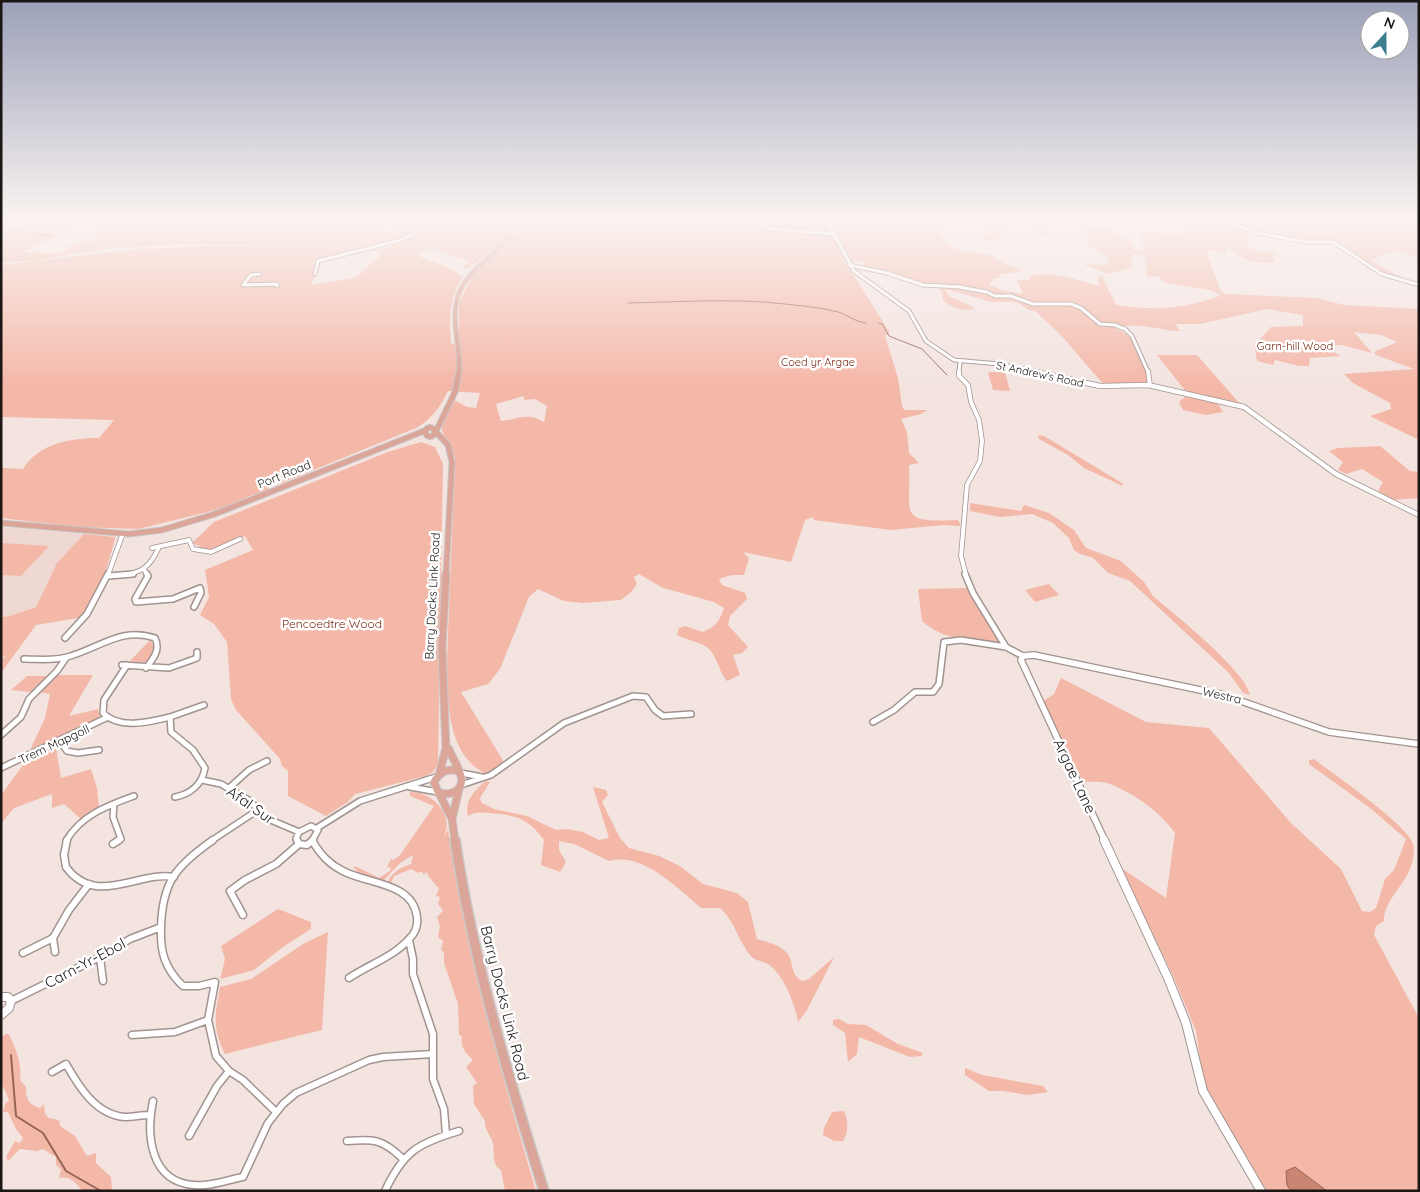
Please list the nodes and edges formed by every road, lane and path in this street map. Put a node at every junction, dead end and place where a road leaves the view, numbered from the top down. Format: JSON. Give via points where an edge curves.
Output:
{"nodes":[{"id":1,"x":260,"y":274,"type":"dead end"},
{"id":2,"x":470,"y":274,"type":"edge"},
{"id":3,"x":860,"y":274,"type":"edge"},
{"id":4,"x":889,"y":274,"type":"edge"},
{"id":5,"x":1382,"y":274,"type":"edge"},
{"id":6,"x":1419,"y":285,"type":"edge"},
{"id":7,"x":277,"y":286,"type":"dead end"},
{"id":8,"x":960,"y":362,"type":"junction"},
{"id":9,"x":1150,"y":385,"type":"junction"},
{"id":10,"x":446,"y":406,"type":"junction"},
{"id":11,"x":436,"y":431,"type":"junction"},
{"id":12,"x":427,"y":432,"type":"junction"},
{"id":13,"x":448,"y":448,"type":"junction"},
{"id":14,"x":1419,"y":515,"type":"edge"},
{"id":15,"x":1,"y":523,"type":"edge"},
{"id":16,"x":122,"y":533,"type":"junction"},
{"id":17,"x":240,"y":539,"type":"dead end"},
{"id":18,"x":159,"y":546,"type":"junction"},
{"id":19,"x":152,"y":548,"type":"dead end"},
{"id":20,"x":145,"y":571,"type":"junction"},
{"id":21,"x":109,"y":576,"type":"junction"},
{"id":22,"x":194,"y":607,"type":"dead end"},
{"id":23,"x":64,"y":638,"type":"dead end"},
{"id":24,"x":1006,"y":647,"type":"junction"},
{"id":25,"x":197,"y":652,"type":"dead end"},
{"id":26,"x":1023,"y":656,"type":"junction"},
{"id":27,"x":66,"y":658,"type":"junction"},
{"id":28,"x":24,"y":659,"type":"dead end"},
{"id":29,"x":146,"y":668,"type":"junction"},
{"id":30,"x":204,"y":706,"type":"dead end"},
{"id":31,"x":690,"y":714,"type":"dead end"},
{"id":32,"x":170,"y":717,"type":"junction"},
{"id":33,"x":106,"y":718,"type":"junction"},
{"id":34,"x":873,"y":722,"type":"dead end"},
{"id":35,"x":1,"y":735,"type":"edge"},
{"id":36,"x":60,"y":741,"type":"junction"},
{"id":37,"x":1419,"y":744,"type":"edge"},
{"id":38,"x":446,"y":748,"type":"junction"},
{"id":39,"x":99,"y":750,"type":"dead end"},
{"id":40,"x":267,"y":761,"type":"dead end"},
{"id":41,"x":1,"y":768,"type":"edge"},
{"id":42,"x":460,"y":772,"type":"junction"},
{"id":43,"x":437,"y":776,"type":"junction"},
{"id":44,"x":486,"y":777,"type":"junction"},
{"id":45,"x":202,"y":780,"type":"junction"},
{"id":46,"x":460,"y":787,"type":"junction"},
{"id":47,"x":229,"y":788,"type":"junction"},
{"id":48,"x":410,"y":788,"type":"junction"},
{"id":49,"x":438,"y":793,"type":"junction"},
{"id":50,"x":134,"y":796,"type":"dead end"},
{"id":51,"x":176,"y":797,"type":"dead end"},
{"id":52,"x":114,"y":804,"type":"junction"},
{"id":53,"x":258,"y":810,"type":"junction"},
{"id":54,"x":452,"y":819,"type":"junction"},
{"id":55,"x":317,"y":828,"type":"junction"},
{"id":56,"x":299,"y":832,"type":"junction"},
{"id":57,"x":313,"y":842,"type":"junction"},
{"id":58,"x":113,"y":844,"type":"dead end"},
{"id":59,"x":299,"y":844,"type":"junction"},
{"id":60,"x":174,"y":877,"type":"junction"},
{"id":61,"x":89,"y":884,"type":"junction"},
{"id":62,"x":243,"y":916,"type":"dead end"},
{"id":63,"x":161,"y":926,"type":"junction"},
{"id":64,"x":54,"y":938,"type":"junction"},
{"id":65,"x":409,"y":940,"type":"junction"},
{"id":66,"x":54,"y":952,"type":"dead end"},
{"id":67,"x":23,"y":953,"type":"dead end"},
{"id":68,"x":100,"y":957,"type":"junction"},
{"id":69,"x":349,"y":978,"type":"dead end"},
{"id":70,"x":103,"y":981,"type":"dead end"},
{"id":71,"x":1,"y":997,"type":"edge"},
{"id":72,"x":11,"y":1001,"type":"junction"},
{"id":73,"x":1,"y":1015,"type":"edge"},
{"id":74,"x":208,"y":1020,"type":"junction"},
{"id":75,"x":132,"y":1036,"type":"dead end"},
{"id":76,"x":433,"y":1054,"type":"junction"},
{"id":77,"x":229,"y":1071,"type":"junction"},
{"id":78,"x":52,"y":1072,"type":"dead end"},
{"id":79,"x":153,"y":1101,"type":"dead end"},
{"id":80,"x":275,"y":1111,"type":"junction"},
{"id":81,"x":149,"y":1115,"type":"junction"},
{"id":82,"x":459,"y":1131,"type":"dead end"},
{"id":83,"x":446,"y":1135,"type":"junction"},
{"id":84,"x":189,"y":1136,"type":"dead end"},
{"id":85,"x":347,"y":1141,"type":"dead end"},
{"id":86,"x":402,"y":1158,"type":"junction"},
{"id":87,"x":385,"y":1191,"type":"edge"},
{"id":88,"x":544,"y":1191,"type":"edge"},
{"id":89,"x":1261,"y":1191,"type":"edge"}],
"edges":[{"from":1,"to":7,"type":"street","via":[[251,275],[242,285]]},
{"from":2,"to":10,"type":"main road","via":[[459,290],[459,378]]},
{"from":3,"to":8,"type":"street","name":"St Andrew's Road","via":[[912,315],[920,333],[930,344]]},
{"from":4,"to":9,"type":"street","via":[[923,285],[960,287],[995,296],[1011,296],[1033,304],[1081,308],[1100,324],[1115,325],[1132,336],[1150,376]]},
{"from":5,"to":6,"type":"street"},
{"from":8,"to":9,"type":"street","name":"St Andrew's Road","via":[[999,364],[1100,386]]},
{"from":8,"to":24,"type":"street","via":[[959,376],[968,385],[982,441],[980,461],[966,485],[961,556],[973,593]]},
{"from":9,"to":14,"type":"street","name":"St Andrew's Road","via":[[1244,407],[1336,474]]},
{"from":10,"to":11,"type":"main road"},
{"from":10,"to":12,"type":"main road"},
{"from":11,"to":12,"type":"main road","via":[[434,428]]},
{"from":11,"to":13,"type":"main road","name":"Barry Docks Link Road"},
{"from":12,"to":13,"type":"main road"},
{"from":12,"to":16,"type":"main road","name":"Port Road","via":[[215,514],[152,531]]},
{"from":13,"to":38,"type":"main road","name":"Barry Docks Link Road","via":[[452,462],[441,672]]},
{"from":15,"to":16,"type":"main road","name":"Port Road"},
{"from":16,"to":21,"type":"street"},
{"from":17,"to":18,"type":"street","via":[[201,554],[193,549],[189,540]]},
{"from":18,"to":19,"type":"street"},
{"from":18,"to":20,"type":"street","via":[[153,564]]},
{"from":20,"to":21,"type":"street"},
{"from":20,"to":22,"type":"street","via":[[148,576],[136,602],[173,599],[200,588],[201,594]]},
{"from":21,"to":23,"type":"street","via":[[89,613]]},
{"from":24,"to":26,"type":"street"},
{"from":24,"to":34,"type":"street","via":[[961,640],[944,642],[939,684],[933,692],[915,692]]},
{"from":25,"to":29,"type":"street","via":[[197,658],[169,668]]},
{"from":26,"to":37,"type":"street","name":"Westra","via":[[1034,655],[1224,695],[1329,732]]},
{"from":26,"to":89,"type":"street","name":"Argae Lane","via":[[1022,665],[1168,978],[1186,1023],[1203,1091]]},
{"from":27,"to":28,"type":"street"},
{"from":27,"to":29,"type":"street","via":[[128,633],[145,633],[155,638],[158,648]]},
{"from":27,"to":35,"type":"street","via":[[29,699],[21,718]]},
{"from":29,"to":33,"type":"street","via":[[125,665],[104,700],[102,707]]},
{"from":30,"to":32,"type":"street"},
{"from":31,"to":44,"type":"street","via":[[664,716],[659,714],[650,699],[633,696],[564,723]]},
{"from":32,"to":33,"type":"street","via":[[137,723]]},
{"from":32,"to":45,"type":"street","via":[[172,732],[184,740],[204,764]]},
{"from":33,"to":36,"type":"street","name":"Trem Mapgoll"},
{"from":36,"to":39,"type":"street","via":[[67,751]]},
{"from":36,"to":41,"type":"street","name":"Trem Mapgoll"},
{"from":38,"to":42,"type":"main road","name":"Barry Docks Link Road"},
{"from":38,"to":43,"type":"main road","name":"Barry Docks Link Road"},
{"from":40,"to":47,"type":"street","via":[[249,770]]},
{"from":42,"to":43,"type":"main road","via":[[449,769]]},
{"from":42,"to":44,"type":"street"},
{"from":42,"to":46,"type":"main road"},
{"from":43,"to":48,"type":"street"},
{"from":43,"to":49,"type":"main road","via":[[434,786]]},
{"from":44,"to":46,"type":"street"},
{"from":45,"to":47,"type":"street","name":"Afal Sur"},
{"from":45,"to":51,"type":"street","via":[[181,800]]},
{"from":46,"to":49,"type":"main road","via":[[451,794]]},
{"from":46,"to":54,"type":"main road","name":"Barry Docks Link Road"},
{"from":47,"to":53,"type":"street","name":"Afal Sur"},
{"from":48,"to":49,"type":"street"},
{"from":48,"to":55,"type":"street","via":[[360,801]]},
{"from":49,"to":54,"type":"main road","name":"Barry Docks Link Road"},
{"from":50,"to":52,"type":"street"},
{"from":52,"to":58,"type":"street","via":[[114,817],[121,839]]},
{"from":52,"to":61,"type":"street","via":[[89,816],[72,831],[64,847],[68,871]]},
{"from":53,"to":56,"type":"street","name":"Afal Sur","via":[[266,818]]},
{"from":53,"to":60,"type":"street","via":[[193,855]]},
{"from":54,"to":88,"type":"main road","name":"Barry Docks Link Road","via":[[484,983]]},
{"from":55,"to":56,"type":"street","via":[[308,826]]},
{"from":55,"to":57,"type":"street"},
{"from":56,"to":59,"type":"street","via":[[296,838]]},
{"from":57,"to":59,"type":"street"},
{"from":57,"to":65,"type":"street","via":[[324,859],[340,870],[400,891],[412,904],[418,924]]},
{"from":59,"to":62,"type":"street","via":[[276,864],[230,891]]},
{"from":60,"to":61,"type":"street","via":[[156,875],[105,888]]},
{"from":60,"to":63,"type":"street","via":[[164,897]]},
{"from":61,"to":64,"type":"street","via":[[71,904]]},
{"from":63,"to":68,"type":"street","name":"Carn-Yr-Ebol"},
{"from":63,"to":74,"type":"street","via":[[162,956],[173,977],[183,986],[216,982]]},
{"from":64,"to":66,"type":"street"},
{"from":64,"to":67,"type":"street"},
{"from":65,"to":69,"type":"street"},
{"from":65,"to":76,"type":"street","via":[[414,959],[413,974],[433,1034]]},
{"from":68,"to":70,"type":"street"},
{"from":68,"to":72,"type":"street","name":"Carn-Yr-Ebol"},
{"from":71,"to":72,"type":"street","via":[[8,997]]},
{"from":72,"to":73,"type":"street"},
{"from":74,"to":75,"type":"street","via":[[174,1032]]},
{"from":74,"to":77,"type":"street","via":[[216,1056]]},
{"from":76,"to":80,"type":"street","via":[[362,1061],[305,1087]]},
{"from":76,"to":83,"type":"street","via":[[433,1079],[444,1109]]},
{"from":77,"to":80,"type":"street"},
{"from":77,"to":84,"type":"street","via":[[216,1086]]},
{"from":78,"to":81,"type":"street","via":[[66,1064],[80,1087],[104,1111],[124,1117]]},
{"from":79,"to":81,"type":"street"},
{"from":80,"to":81,"type":"street","via":[[243,1177],[207,1184],[186,1184],[166,1175],[153,1158],[148,1142]]},
{"from":82,"to":83,"type":"street"},
{"from":83,"to":86,"type":"street","via":[[416,1145]]},
{"from":85,"to":86,"type":"street","via":[[378,1138]]},
{"from":86,"to":87,"type":"street"}]}
